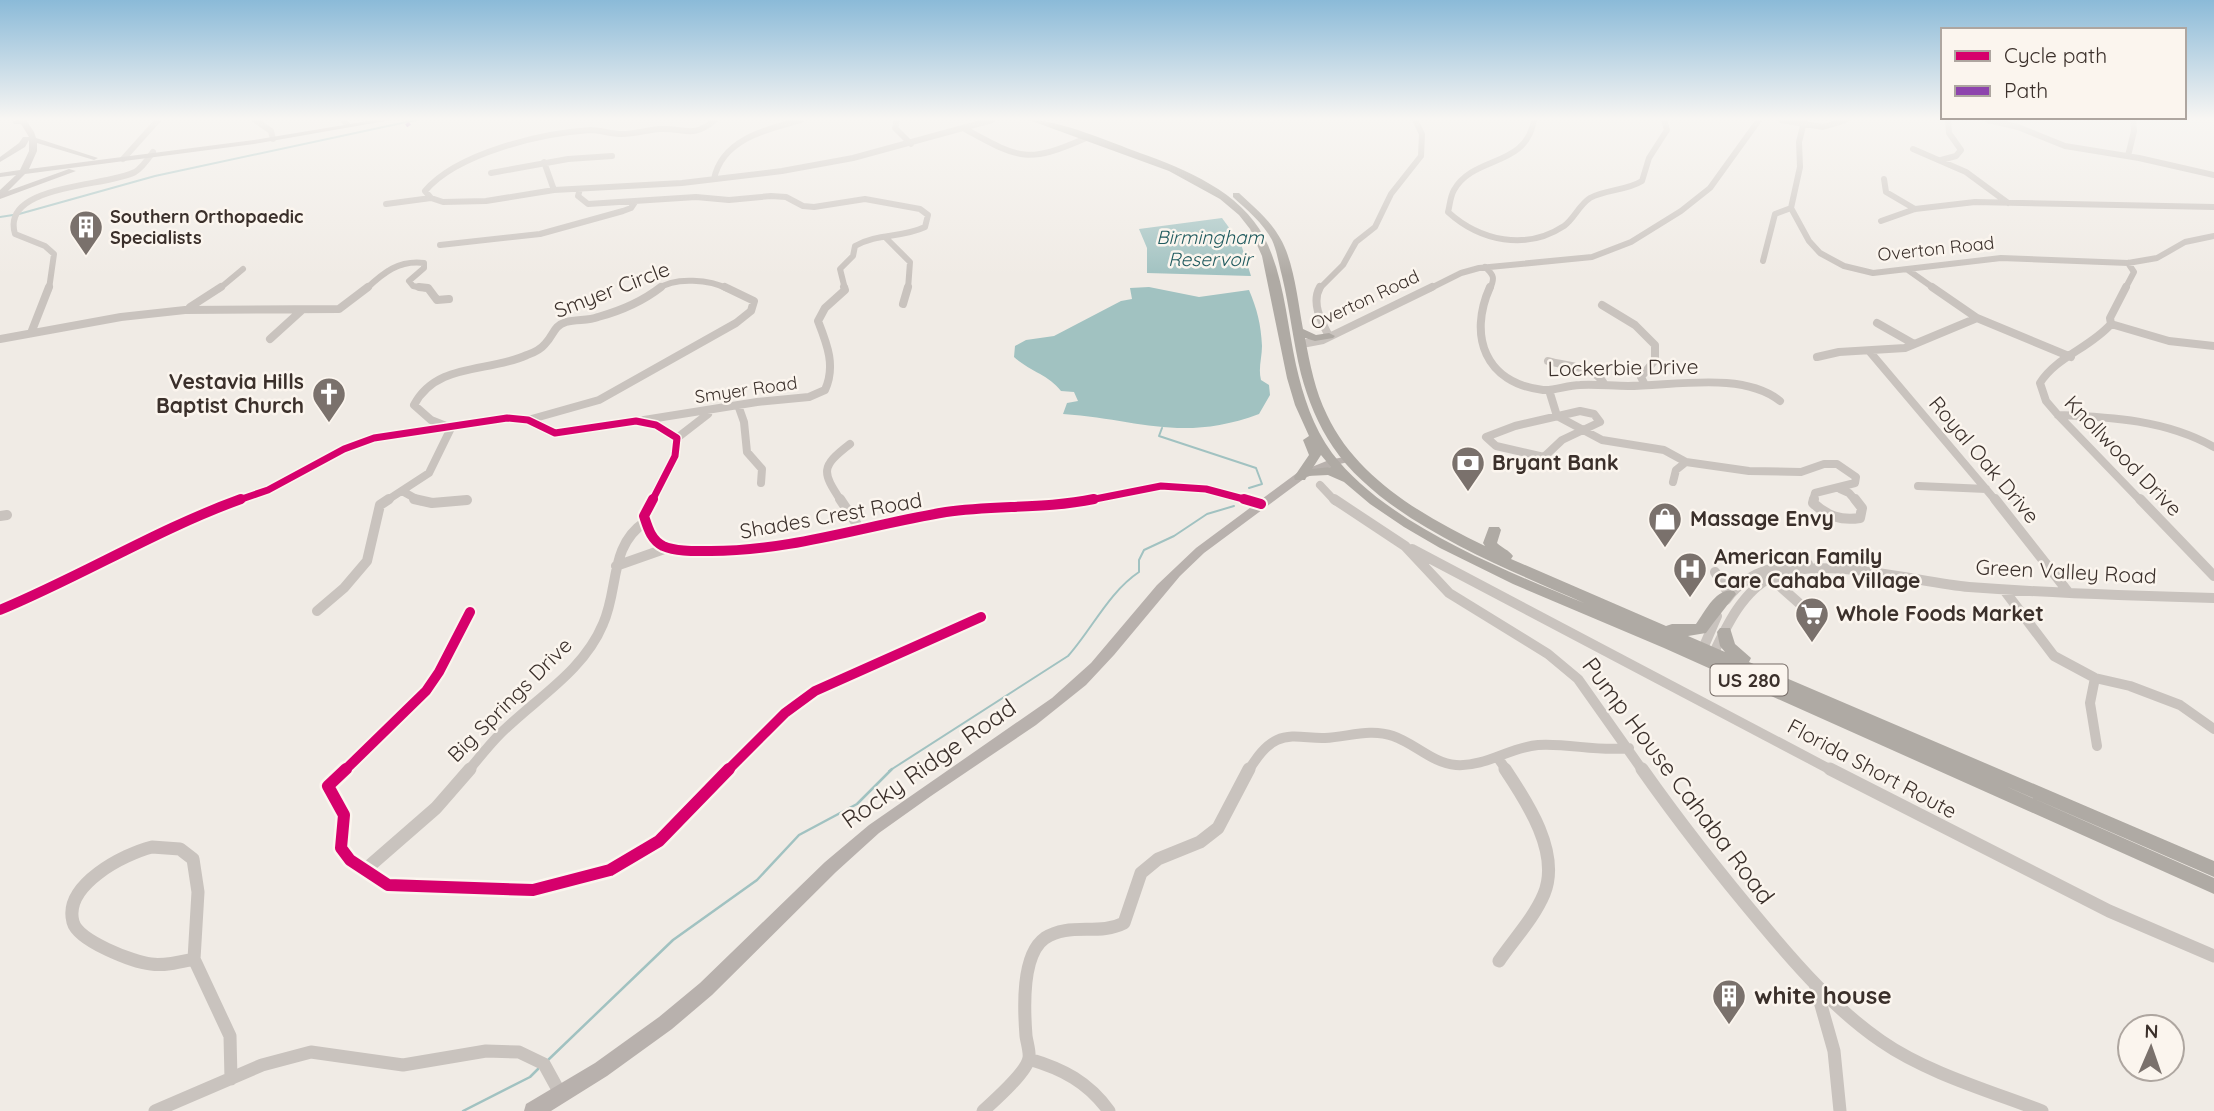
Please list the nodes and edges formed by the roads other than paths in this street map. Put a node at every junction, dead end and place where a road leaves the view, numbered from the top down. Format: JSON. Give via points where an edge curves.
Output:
{"nodes":[{"id":1,"x":25,"y":172,"type":"edge"},
{"id":2,"x":41,"y":172,"type":"edge"},
{"id":3,"x":55,"y":172,"type":"edge"},
{"id":4,"x":136,"y":172,"type":"edge"},
{"id":5,"x":449,"y":172,"type":"edge"},
{"id":6,"x":497,"y":172,"type":"edge"},
{"id":7,"x":548,"y":172,"type":"edge"},
{"id":8,"x":715,"y":172,"type":"edge"},
{"id":9,"x":771,"y":172,"type":"edge"},
{"id":10,"x":1181,"y":172,"type":"edge"},
{"id":11,"x":1196,"y":172,"type":"edge"},
{"id":12,"x":1408,"y":172,"type":"edge"},
{"id":13,"x":1475,"y":172,"type":"edge"},
{"id":14,"x":1648,"y":172,"type":"edge"},
{"id":15,"x":1723,"y":172,"type":"edge"},
{"id":16,"x":1799,"y":172,"type":"edge"},
{"id":17,"x":1963,"y":172,"type":"edge"},
{"id":18,"x":491,"y":173,"type":"dead end"},
{"id":19,"x":0,"y":174,"type":"edge"},
{"id":20,"x":14,"y":176,"type":"edge"},
{"id":21,"x":714,"y":179,"type":"junction"},
{"id":22,"x":1884,"y":179,"type":"dead end"},
{"id":23,"x":38,"y":183,"type":"junction"},
{"id":24,"x":580,"y":189,"type":"junction"},
{"id":25,"x":554,"y":190,"type":"junction"},
{"id":26,"x":431,"y":198,"type":"junction"},
{"id":27,"x":635,"y":202,"type":"junction"},
{"id":28,"x":2008,"y":203,"type":"junction"},
{"id":29,"x":386,"y":204,"type":"dead end"},
{"id":30,"x":2214,"y":207,"type":"edge"},
{"id":31,"x":1791,"y":208,"type":"junction"},
{"id":32,"x":1915,"y":209,"type":"junction"},
{"id":33,"x":1881,"y":221,"type":"dead end"},
{"id":34,"x":2214,"y":236,"type":"edge"},
{"id":35,"x":886,"y":238,"type":"junction"},
{"id":36,"x":1265,"y":244,"type":"junction"},
{"id":37,"x":440,"y":245,"type":"dead end"},
{"id":38,"x":1763,"y":261,"type":"dead end"},
{"id":39,"x":2128,"y":263,"type":"junction"},
{"id":40,"x":1485,"y":267,"type":"junction"},
{"id":41,"x":1908,"y":270,"type":"junction"},
{"id":42,"x":449,"y":299,"type":"dead end"},
{"id":43,"x":903,"y":304,"type":"dead end"},
{"id":44,"x":1602,"y":305,"type":"dead end"},
{"id":45,"x":209,"y":309,"type":"junction"},
{"id":46,"x":184,"y":310,"type":"junction"},
{"id":47,"x":302,"y":310,"type":"junction"},
{"id":48,"x":1977,"y":318,"type":"junction"},
{"id":49,"x":35,"y":323,"type":"junction"},
{"id":50,"x":1877,"y":323,"type":"dead end"},
{"id":51,"x":2110,"y":324,"type":"junction"},
{"id":52,"x":55,"y":329,"type":"junction"},
{"id":53,"x":32,"y":333,"type":"junction"},
{"id":54,"x":1297,"y":334,"type":"junction"},
{"id":55,"x":11,"y":337,"type":"junction"},
{"id":56,"x":1326,"y":338,"type":"junction"},
{"id":57,"x":0,"y":339,"type":"edge"},
{"id":58,"x":270,"y":339,"type":"dead end"},
{"id":59,"x":1914,"y":344,"type":"junction"},
{"id":60,"x":2214,"y":346,"type":"edge"},
{"id":61,"x":1870,"y":352,"type":"junction"},
{"id":62,"x":1817,"y":357,"type":"dead end"},
{"id":63,"x":2071,"y":357,"type":"junction"},
{"id":64,"x":1548,"y":361,"type":"dead end"},
{"id":65,"x":1293,"y":383,"type":"junction"},
{"id":66,"x":1605,"y":385,"type":"junction"},
{"id":67,"x":1645,"y":385,"type":"junction"},
{"id":68,"x":1549,"y":390,"type":"junction"},
{"id":69,"x":1315,"y":397,"type":"junction"},
{"id":70,"x":1780,"y":401,"type":"dead end"},
{"id":71,"x":738,"y":405,"type":"junction"},
{"id":72,"x":715,"y":411,"type":"junction"},
{"id":73,"x":2058,"y":415,"type":"junction"},
{"id":74,"x":1557,"y":416,"type":"junction"},
{"id":75,"x":528,"y":420,"type":"junction"},
{"id":76,"x":636,"y":421,"type":"junction"},
{"id":77,"x":451,"y":428,"type":"junction"},
{"id":78,"x":1583,"y":430,"type":"junction"},
{"id":79,"x":677,"y":438,"type":"junction"},
{"id":80,"x":849,"y":444,"type":"dead end"},
{"id":81,"x":2214,"y":447,"type":"edge"},
{"id":82,"x":1341,"y":460,"type":"junction"},
{"id":83,"x":1686,"y":462,"type":"junction"},
{"id":84,"x":1305,"y":475,"type":"junction"},
{"id":85,"x":1673,"y":482,"type":"dead end"},
{"id":86,"x":761,"y":483,"type":"dead end"},
{"id":87,"x":1356,"y":484,"type":"junction"},
{"id":88,"x":1320,"y":485,"type":"dead end"},
{"id":89,"x":1918,"y":486,"type":"dead end"},
{"id":90,"x":1840,"y":489,"type":"junction"},
{"id":91,"x":1986,"y":489,"type":"junction"},
{"id":92,"x":402,"y":491,"type":"junction"},
{"id":93,"x":467,"y":500,"type":"dead end"},
{"id":94,"x":1261,"y":505,"type":"junction"},
{"id":95,"x":645,"y":522,"type":"junction"},
{"id":96,"x":860,"y":529,"type":"junction"},
{"id":97,"x":1448,"y":533,"type":"junction"},
{"id":98,"x":1405,"y":546,"type":"junction"},
{"id":99,"x":670,"y":547,"type":"junction"},
{"id":100,"x":616,"y":566,"type":"junction"},
{"id":101,"x":1530,"y":572,"type":"junction"},
{"id":102,"x":1715,"y":572,"type":"dead end"},
{"id":103,"x":1776,"y":575,"type":"junction"},
{"id":104,"x":2214,"y":576,"type":"edge"},
{"id":105,"x":1916,"y":581,"type":"junction"},
{"id":106,"x":2004,"y":590,"type":"junction"},
{"id":107,"x":2068,"y":593,"type":"junction"},
{"id":108,"x":1729,"y":594,"type":"junction"},
{"id":109,"x":2214,"y":598,"type":"edge"},
{"id":110,"x":1800,"y":604,"type":"dead end"},
{"id":111,"x":0,"y":610,"type":"edge"},
{"id":112,"x":317,"y":611,"type":"dead end"},
{"id":113,"x":470,"y":612,"type":"dead end"},
{"id":114,"x":981,"y":617,"type":"dead end"},
{"id":115,"x":1646,"y":624,"type":"junction"},
{"id":116,"x":1725,"y":632,"type":"junction"},
{"id":117,"x":1707,"y":655,"type":"junction"},
{"id":118,"x":2095,"y":678,"type":"junction"},
{"id":119,"x":1793,"y":686,"type":"junction"},
{"id":120,"x":2214,"y":729,"type":"edge"},
{"id":121,"x":2096,"y":746,"type":"dead end"},
{"id":122,"x":1629,"y":748,"type":"junction"},
{"id":123,"x":1498,"y":758,"type":"junction"},
{"id":124,"x":366,"y":869,"type":"junction"},
{"id":125,"x":2214,"y":869,"type":"edge"},
{"id":126,"x":2214,"y":886,"type":"edge"},
{"id":127,"x":2214,"y":956,"type":"edge"},
{"id":128,"x":194,"y":959,"type":"junction"},
{"id":129,"x":1499,"y":961,"type":"dead end"},
{"id":130,"x":1815,"y":984,"type":"junction"},
{"id":131,"x":1029,"y":1059,"type":"junction"},
{"id":132,"x":230,"y":1079,"type":"junction"},
{"id":133,"x":561,"y":1096,"type":"junction"},
{"id":134,"x":155,"y":1111,"type":"edge"},
{"id":135,"x":534,"y":1111,"type":"edge"},
{"id":136,"x":983,"y":1111,"type":"edge"},
{"id":137,"x":1109,"y":1111,"type":"edge"},
{"id":138,"x":1840,"y":1111,"type":"edge"},
{"id":139,"x":2042,"y":1111,"type":"edge"}],
"edges":[{"from":1,"to":19,"type":"main road"},
{"from":2,"to":20,"type":"main road"},
{"from":3,"to":23,"type":"main road"},
{"from":4,"to":49,"type":"street","via":[[41,194],[29,199],[13,218],[15,234],[54,254],[55,267]]},
{"from":5,"to":26,"type":"street","via":[[425,191]]},
{"from":6,"to":18,"type":"street"},
{"from":7,"to":25,"type":"street"},
{"from":8,"to":21,"type":"street"},
{"from":9,"to":21,"type":"street"},
{"from":10,"to":36,"type":"highway","number":"US 280","via":[[1212,188],[1243,213]]},
{"from":11,"to":54,"type":"highway","number":"US 280","via":[[1246,203],[1277,240]]},
{"from":12,"to":56,"type":"street","via":[[1391,194],[1376,227],[1356,242],[1343,265],[1316,294]]},
{"from":13,"to":14,"type":"street","via":[[1454,190],[1448,212],[1458,223],[1504,239],[1536,238],[1558,229],[1592,197],[1628,187]]},
{"from":15,"to":40,"type":"street","name":"Overton Road","via":[[1700,197],[1618,249],[1596,256]]},
{"from":16,"to":31,"type":"street"},
{"from":17,"to":28,"type":"street"},
{"from":19,"to":20,"type":"main road"},
{"from":20,"to":23,"type":"main road"},
{"from":20,"to":23,"type":"main road"},
{"from":21,"to":24,"type":"street"},
{"from":22,"to":32,"type":"street","via":[[1886,192]]},
{"from":24,"to":25,"type":"street"},
{"from":24,"to":27,"type":"street","name":"Smyer Road","via":[[578,196],[588,204]]},
{"from":25,"to":26,"type":"street","via":[[486,201]]},
{"from":26,"to":29,"type":"street"},
{"from":27,"to":35,"type":"street","name":"Smyer Road","via":[[771,196],[814,207],[865,198],[920,209],[928,215],[925,227],[916,233]]},
{"from":27,"to":37,"type":"street","via":[[623,211],[540,234]]},
{"from":28,"to":30,"type":"street"},
{"from":28,"to":32,"type":"street"},
{"from":31,"to":38,"type":"street","via":[[1773,217]]},
{"from":31,"to":41,"type":"street","name":"Overton Road","via":[[1809,241],[1829,259],[1860,271]]},
{"from":32,"to":33,"type":"street"},
{"from":34,"to":39,"type":"street","name":"Overton Road","via":[[2194,239],[2157,258]]},
{"from":35,"to":43,"type":"street","via":[[910,262]]},
{"from":35,"to":71,"type":"street","name":"Smyer Road","via":[[868,238],[855,246],[853,256],[840,269],[845,290],[818,321],[830,352],[830,379],[825,390],[809,397]]},
{"from":36,"to":54,"type":"highway"},
{"from":36,"to":65,"type":"highway","number":"US 280"},
{"from":39,"to":41,"type":"street","name":"Overton Road","via":[[2000,258]]},
{"from":39,"to":51,"type":"street","name":"Knollwood Drive","via":[[2134,272]]},
{"from":40,"to":56,"type":"street","name":"Overton Road","via":[[1453,276]]},
{"from":40,"to":68,"type":"street","name":"Lockerbie Drive","via":[[1494,279],[1484,299],[1479,338],[1483,354],[1502,375]]},
{"from":41,"to":48,"type":"street"},
{"from":42,"to":47,"type":"street","via":[[438,300],[428,288],[413,286],[409,281],[424,268],[424,263],[415,260],[381,275],[353,303],[339,309]]},
{"from":44,"to":67,"type":"street","via":[[1636,325],[1655,345],[1655,360],[1640,377]]},
{"from":45,"to":46,"type":"street"},
{"from":45,"to":46,"type":"street","via":[[248,269]]},
{"from":45,"to":47,"type":"street"},
{"from":46,"to":52,"type":"street"},
{"from":47,"to":58,"type":"street"},
{"from":48,"to":59,"type":"street"},
{"from":48,"to":63,"type":"street"},
{"from":49,"to":52,"type":"street"},
{"from":49,"to":53,"type":"street"},
{"from":49,"to":55,"type":"street"},
{"from":50,"to":59,"type":"street"},
{"from":51,"to":60,"type":"street","via":[[2169,341]]},
{"from":51,"to":63,"type":"street","name":"Knollwood Drive","via":[[2098,339]]},
{"from":52,"to":53,"type":"street"},
{"from":53,"to":55,"type":"street"},
{"from":54,"to":56,"type":"highway"},
{"from":54,"to":69,"type":"highway","number":"US 280"},
{"from":55,"to":57,"type":"street"},
{"from":56,"to":69,"type":"highway","via":[[1310,352]]},
{"from":59,"to":61,"type":"street"},
{"from":61,"to":62,"type":"street","via":[[1843,350]]},
{"from":61,"to":91,"type":"street","name":"Royal Oak Drive"},
{"from":63,"to":73,"type":"street","name":"Knollwood Drive","via":[[2048,370],[2040,383],[2046,401]]},
{"from":64,"to":66,"type":"street","via":[[1594,371]]},
{"from":65,"to":82,"type":"highway","number":"US 280","via":[[1314,437]]},
{"from":65,"to":84,"type":"highway","via":[[1297,416],[1315,449]]},
{"from":66,"to":67,"type":"street","name":"Lockerbie Drive"},
{"from":66,"to":68,"type":"street","name":"Lockerbie Drive"},
{"from":67,"to":70,"type":"street","name":"Lockerbie Drive","via":[[1726,383],[1766,390]]},
{"from":68,"to":74,"type":"street"},
{"from":69,"to":82,"type":"highway","number":"US 280"},
{"from":71,"to":72,"type":"street","name":"Smyer Road"},
{"from":71,"to":86,"type":"street","via":[[747,452],[761,469]]},
{"from":72,"to":76,"type":"street","name":"Smyer Road"},
{"from":72,"to":79,"type":"street"},
{"from":73,"to":81,"type":"street","via":[[2127,419]]},
{"from":73,"to":104,"type":"street","name":"Knollwood Drive"},
{"from":74,"to":78,"type":"street"},
{"from":74,"to":78,"type":"street","via":[[1580,411],[1598,417],[1597,425]]},
{"from":74,"to":78,"type":"street","via":[[1490,432],[1486,437],[1496,446],[1544,457],[1562,440]]},
{"from":75,"to":76,"type":"street","via":[[555,433]]},
{"from":75,"to":77,"type":"street","via":[[507,418]]},
{"from":75,"to":77,"type":"street","name":"Smyer Circle","via":[[599,400],[736,323],[751,311],[754,301],[719,284],[673,281],[597,318],[566,322],[555,327],[545,345],[530,354],[508,363],[456,371],[422,390],[414,405]]},
{"from":76,"to":79,"type":"street","via":[[656,425]]},
{"from":77,"to":92,"type":"street","via":[[429,473]]},
{"from":77,"to":111,"type":"street","via":[[397,433],[344,449],[268,490],[189,518],[109,561]]},
{"from":78,"to":83,"type":"street","via":[[1602,440],[1664,450]]},
{"from":79,"to":95,"type":"street","via":[[675,456]]},
{"from":80,"to":96,"type":"street","via":[[835,456],[826,478]]},
{"from":82,"to":84,"type":"main road","name":"Rocky Ridge Road"},
{"from":82,"to":87,"type":"highway","number":"US 280"},
{"from":82,"to":97,"type":"highway","number":"US 280"},
{"from":83,"to":85,"type":"street","via":[[1676,470]]},
{"from":83,"to":90,"type":"street","via":[[1749,471],[1801,471],[1837,464],[1856,477],[1854,484]]},
{"from":84,"to":87,"type":"highway","via":[[1330,471]]},
{"from":84,"to":94,"type":"main road","name":"Rocky Ridge Road"},
{"from":87,"to":117,"type":"highway","number":"US 280","via":[[1418,532],[1453,552]]},
{"from":88,"to":98,"type":"street","name":"Pump House Cahaba Road","via":[[1339,505]]},
{"from":89,"to":91,"type":"street"},
{"from":90,"to":90,"type":"street","via":[[1859,503],[1860,517],[1842,520],[1813,503],[1822,489]]},
{"from":91,"to":107,"type":"street","name":"Royal Oak Drive"},
{"from":92,"to":93,"type":"street","via":[[422,502]]},
{"from":92,"to":112,"type":"street","via":[[380,506],[367,561]]},
{"from":94,"to":96,"type":"street","name":"Shades Crest Road","via":[[1206,489],[1161,486],[1061,506],[948,512]]},
{"from":94,"to":133,"type":"main road","name":"Rocky Ridge Road","via":[[1190,559],[1080,683],[1004,743],[875,828],[820,874],[661,1028]]},
{"from":95,"to":99,"type":"street","via":[[651,536]]},
{"from":95,"to":100,"type":"street","name":"Big Springs Drive","via":[[633,530]]},
{"from":96,"to":99,"type":"street","name":"Shades Crest Road","via":[[742,551]]},
{"from":97,"to":101,"type":"highway","number":"US 280"},
{"from":97,"to":101,"type":"highway","via":[[1471,536],[1494,530],[1490,543],[1497,552]]},
{"from":98,"to":122,"type":"street","name":"Pump House Cahaba Road","via":[[1448,593],[1525,638],[1578,678]]},
{"from":98,"to":127,"type":"street","name":"Florida Short Route","via":[[1963,839],[2109,911]]},
{"from":99,"to":100,"type":"street"},
{"from":100,"to":124,"type":"street","name":"Big Springs Drive","via":[[604,623],[580,663],[500,734],[436,808]]},
{"from":101,"to":115,"type":"highway","number":"US 280"},
{"from":102,"to":108,"type":"street"},
{"from":103,"to":105,"type":"street","name":"Green Valley Road","via":[[1807,569],[1846,570]]},
{"from":103,"to":110,"type":"street","via":[[1777,586]]},
{"from":103,"to":116,"type":"street","name":"Green Valley Road","via":[[1754,587]]},
{"from":105,"to":106,"type":"street","name":"Green Valley Road"},
{"from":105,"to":108,"type":"street","name":"Green Valley Road","via":[[1845,566],[1802,563],[1768,569]]},
{"from":106,"to":107,"type":"street","name":"Green Valley Road"},
{"from":106,"to":118,"type":"street","via":[[2054,656]]},
{"from":107,"to":109,"type":"street","name":"Green Valley Road"},
{"from":108,"to":115,"type":"highway","via":[[1701,629]]},
{"from":108,"to":117,"type":"street","name":"Green Valley Road","via":[[1712,625]]},
{"from":113,"to":124,"type":"street","via":[[426,691],[328,786],[344,813],[341,848]]},
{"from":114,"to":124,"type":"street","via":[[815,691],[770,727],[659,841],[610,870],[533,890],[388,885]]},
{"from":115,"to":117,"type":"highway","number":"US 280"},
{"from":116,"to":117,"type":"street","name":"Green Valley Road"},
{"from":116,"to":119,"type":"highway","via":[[1734,653],[1783,676]]},
{"from":117,"to":119,"type":"highway","number":"US 280"},
{"from":117,"to":126,"type":"highway","number":"US 280"},
{"from":118,"to":120,"type":"street","via":[[2153,693]]},
{"from":118,"to":121,"type":"street","via":[[2090,690]]},
{"from":119,"to":125,"type":"highway","number":"US 280"},
{"from":122,"to":123,"type":"street","via":[[1538,745]]},
{"from":122,"to":130,"type":"street","name":"Pump House Cahaba Road","via":[[1700,851]]},
{"from":123,"to":129,"type":"street","via":[[1538,829],[1550,873],[1545,892]]},
{"from":123,"to":131,"type":"street","via":[[1461,766],[1447,764],[1390,735],[1363,732],[1275,740],[1247,769],[1219,827],[1196,843],[1160,857],[1141,873],[1124,923],[1102,931],[1056,932],[1035,950],[1028,970]]},
{"from":128,"to":128,"type":"street","via":[[197,871],[192,857],[175,847],[135,850],[116,859],[97,873],[74,907],[73,921],[82,936],[93,941],[148,964]]},
{"from":128,"to":132,"type":"street","via":[[230,1036]]},
{"from":130,"to":138,"type":"street","via":[[1834,1051]]},
{"from":130,"to":139,"type":"street","name":"Pump House Cahaba Road","via":[[1882,1042],[1947,1075]]},
{"from":131,"to":136,"type":"street","via":[[1006,1091]]},
{"from":131,"to":137,"type":"street","via":[[1064,1069],[1096,1091]]},
{"from":132,"to":133,"type":"street","via":[[313,1052],[404,1065],[513,1051],[547,1066]]},
{"from":132,"to":134,"type":"street"},
{"from":133,"to":135,"type":"main road","name":"Rocky Ridge Road"}]}
